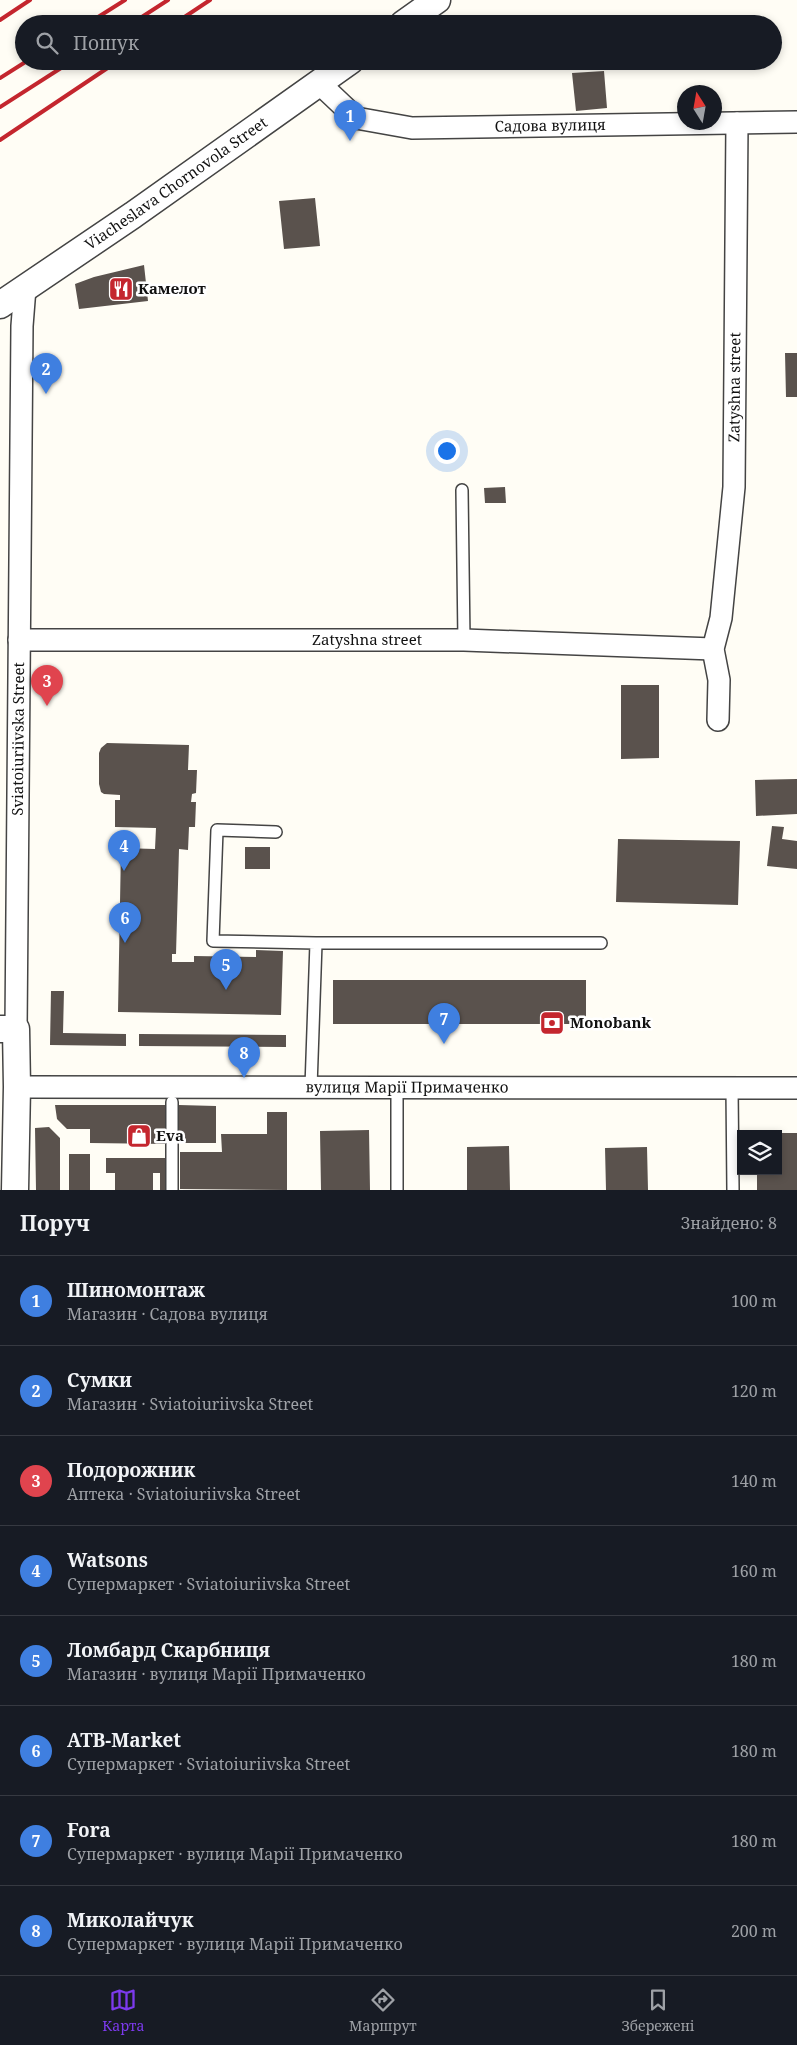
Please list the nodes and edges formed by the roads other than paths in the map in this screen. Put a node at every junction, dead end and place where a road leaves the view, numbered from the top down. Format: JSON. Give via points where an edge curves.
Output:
{"nodes":[{"id":1,"x":437,"y":0,"type":"edge"},
{"id":2,"x":416,"y":15,"type":"edge"},
{"id":3,"x":337,"y":70,"type":"edge"},
{"id":4,"x":319,"y":83,"type":"junction"},
{"id":5,"x":797,"y":122,"type":"edge"},
{"id":6,"x":737,"y":123,"type":"junction"},
{"id":7,"x":25,"y":288,"type":"junction"},
{"id":8,"x":0,"y":305,"type":"edge"},
{"id":9,"x":462,"y":490,"type":"dead end"},
{"id":10,"x":19,"y":640,"type":"junction"},
{"id":11,"x":464,"y":640,"type":"junction"},
{"id":12,"x":713,"y":649,"type":"junction"},
{"id":13,"x":718,"y":720,"type":"dead end"},
{"id":14,"x":276,"y":832,"type":"dead end"},
{"id":15,"x":316,"y":943,"type":"junction"},
{"id":16,"x":601,"y":943,"type":"dead end"},
{"id":17,"x":8,"y":1029,"type":"edge"},
{"id":18,"x":17,"y":1087,"type":"junction"},
{"id":19,"x":312,"y":1088,"type":"junction"},
{"id":20,"x":397,"y":1088,"type":"junction"},
{"id":21,"x":732,"y":1088,"type":"junction"},
{"id":22,"x":797,"y":1088,"type":"edge"},
{"id":23,"x":172,"y":1102,"type":"dead end"},
{"id":24,"x":15,"y":1190,"type":"edge"},
{"id":25,"x":172,"y":1190,"type":"edge"},
{"id":26,"x":397,"y":1190,"type":"edge"},
{"id":27,"x":733,"y":1190,"type":"edge"}],
"edges":[{"from":1,"to":2,"type":"street"},
{"from":3,"to":4,"type":"street","name":"Viacheslava Chornovola Street"},
{"from":4,"to":6,"type":"street","name":"Садова вулиця","via":[[356,118],[412,128]]},
{"from":4,"to":7,"type":"street","name":"Viacheslava Chornovola Street"},
{"from":5,"to":6,"type":"street","name":"Садова вулиця"},
{"from":6,"to":12,"type":"street","name":"Zatyshna street","via":[[734,487],[721,618]]},
{"from":7,"to":8,"type":"street","name":"Viacheslava Chornovola Street"},
{"from":7,"to":10,"type":"street","name":"Sviatoiuriivska Street"},
{"from":9,"to":11,"type":"lane"},
{"from":10,"to":11,"type":"street","name":"Zatyshna street"},
{"from":10,"to":17,"type":"street","name":"Sviatoiuriivska Street"},
{"from":11,"to":12,"type":"street","name":"Zatyshna street"},
{"from":12,"to":13,"type":"street","name":"Zatyshna street","via":[[719,680]]},
{"from":14,"to":15,"type":"lane","via":[[217,830],[213,941]]},
{"from":15,"to":16,"type":"lane"},
{"from":15,"to":19,"type":"lane"},
{"from":17,"to":18,"type":"street","name":"Sviatoiuriivska Street"},
{"from":18,"to":19,"type":"street","name":"вулиця Марії Примаченко"},
{"from":18,"to":24,"type":"street","name":"Sviatoiuriivska Street"},
{"from":19,"to":20,"type":"street","name":"вулиця Марії Примаченко"},
{"from":20,"to":21,"type":"street","name":"вулиця Марії Примаченко"},
{"from":20,"to":26,"type":"lane"},
{"from":21,"to":22,"type":"street","name":"вулиця Марії Примаченко"},
{"from":21,"to":27,"type":"lane"},
{"from":23,"to":25,"type":"lane"}]}
